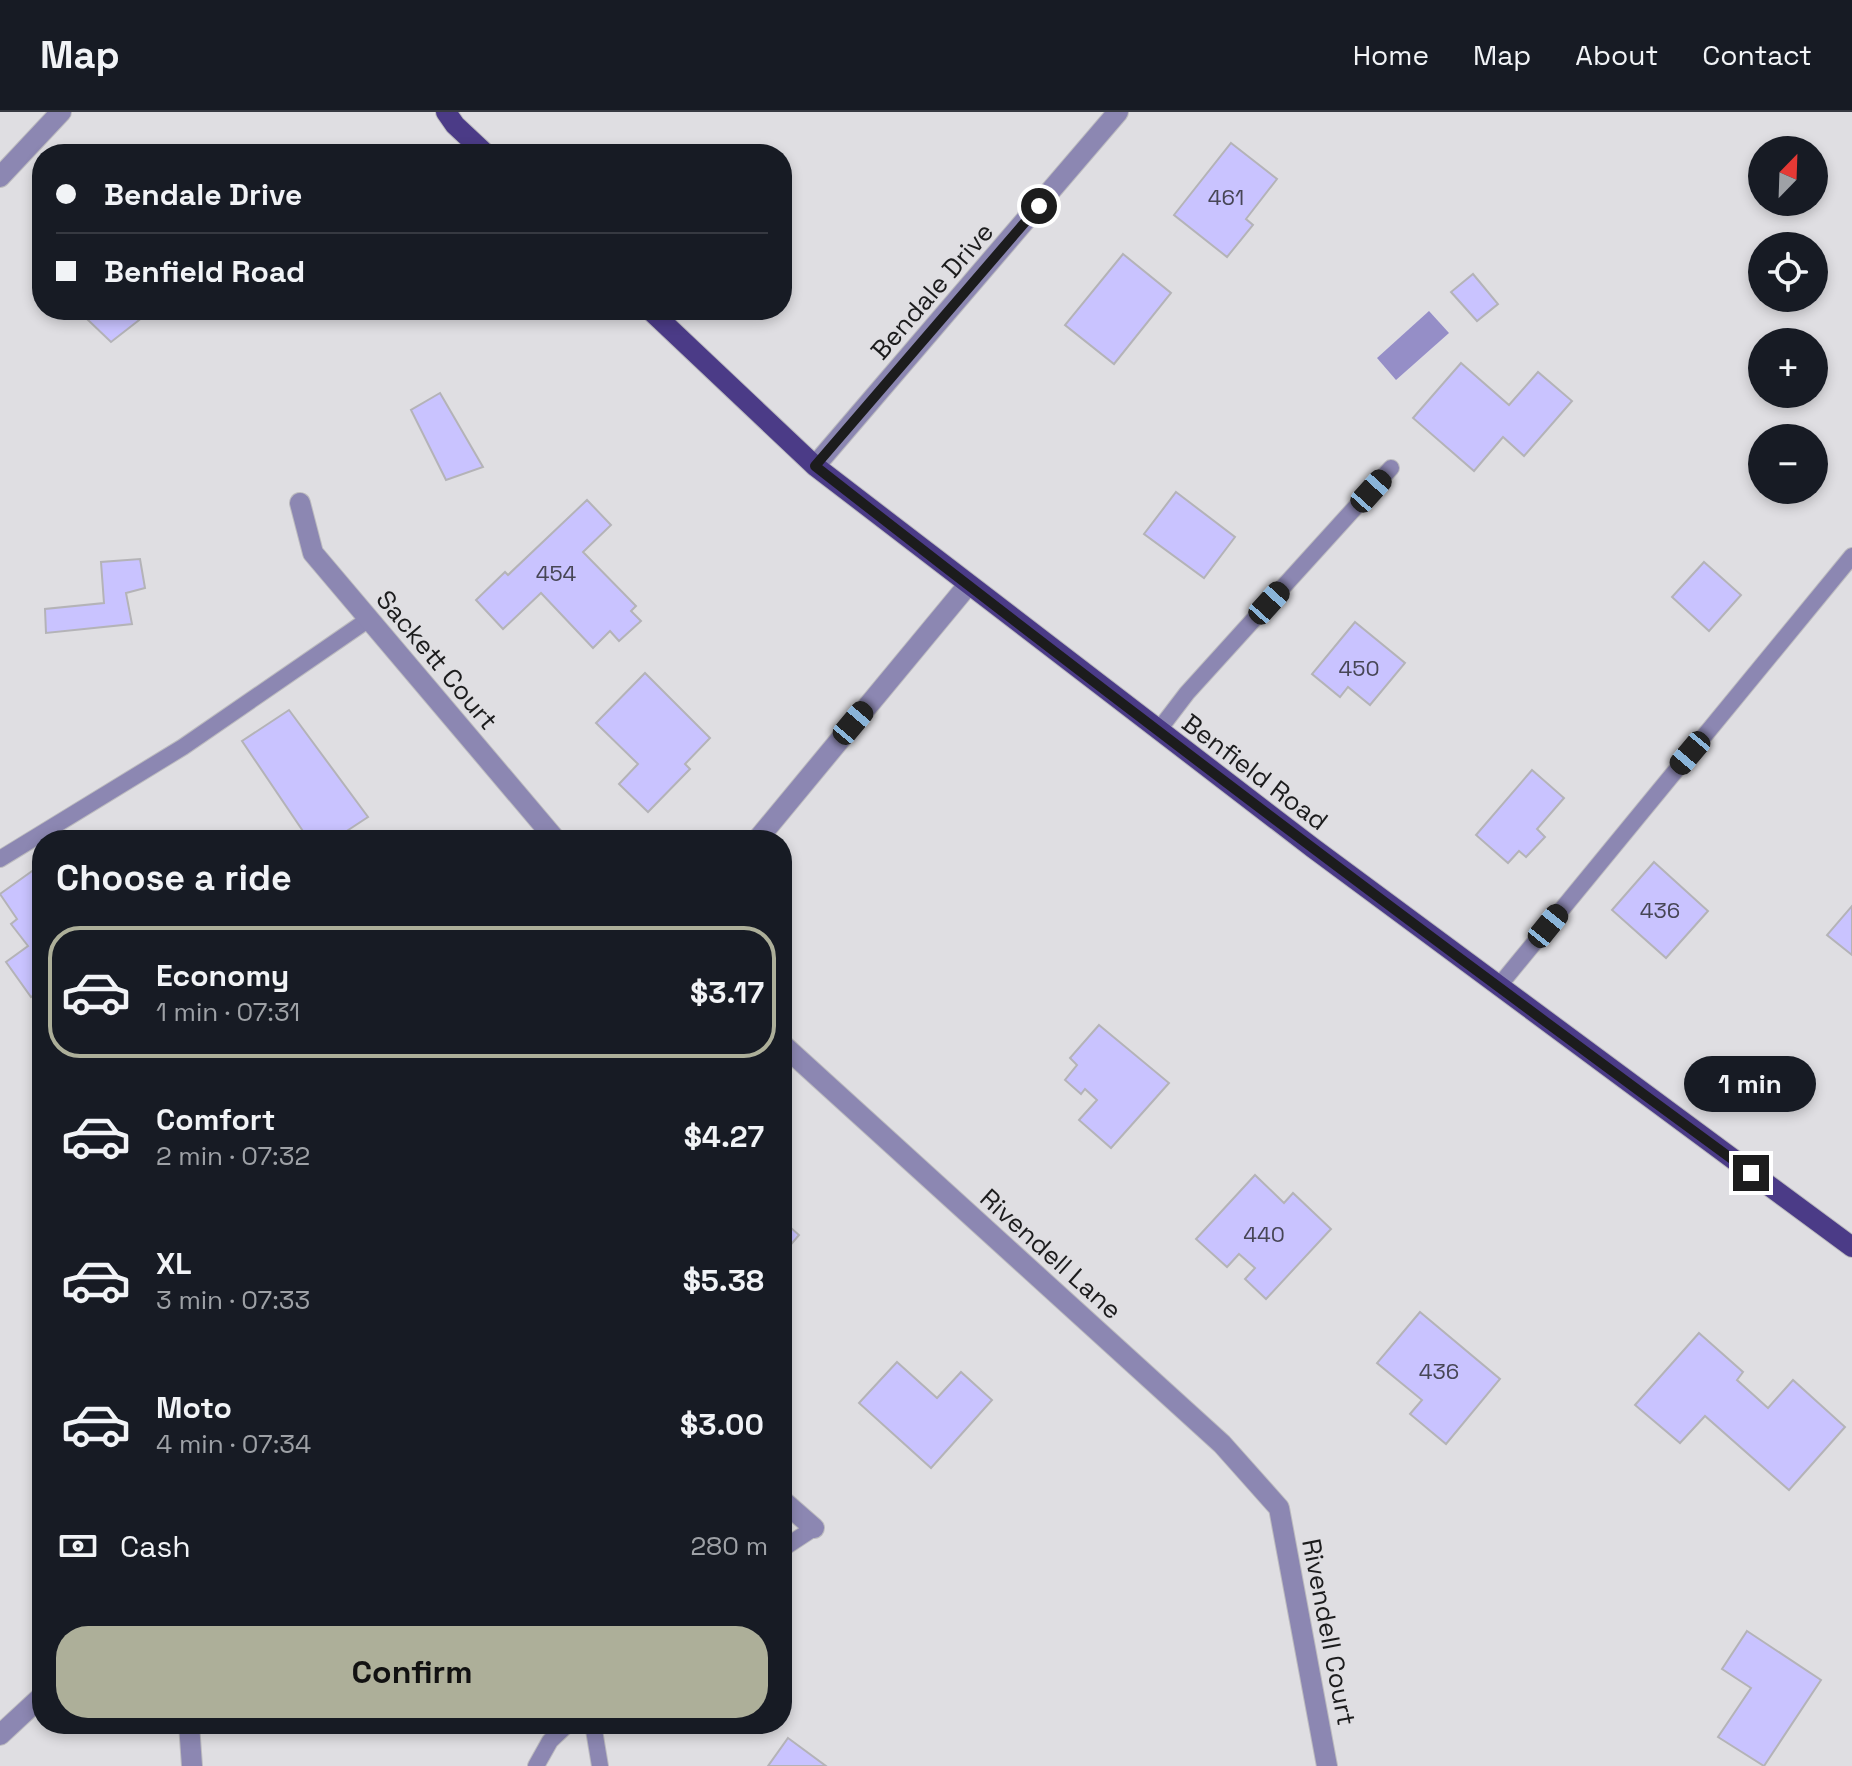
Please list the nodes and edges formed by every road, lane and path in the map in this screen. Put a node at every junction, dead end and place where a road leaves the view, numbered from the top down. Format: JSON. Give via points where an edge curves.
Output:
{"nodes":[{"id":1,"x":61,"y":112,"type":"edge"},
{"id":2,"x":1118,"y":112,"type":"edge"},
{"id":3,"x":455,"y":116,"type":"edge"},
{"id":4,"x":478,"y":144,"type":"edge"},
{"id":5,"x":0,"y":177,"type":"edge"},
{"id":6,"x":661,"y":320,"type":"edge"},
{"id":7,"x":815,"y":466,"type":"junction"},
{"id":8,"x":1391,"y":468,"type":"dead end"},
{"id":9,"x":300,"y":503,"type":"dead end"},
{"id":10,"x":1852,"y":556,"type":"edge"},
{"id":11,"x":968,"y":585,"type":"junction"},
{"id":12,"x":369,"y":619,"type":"junction"},
{"id":13,"x":1158,"y":731,"type":"junction"},
{"id":14,"x":47,"y":830,"type":"edge"},
{"id":15,"x":548,"y":830,"type":"edge"},
{"id":16,"x":765,"y":830,"type":"edge"},
{"id":17,"x":32,"y":839,"type":"edge"},
{"id":18,"x":0,"y":859,"type":"edge"},
{"id":19,"x":1498,"y":987,"type":"junction"},
{"id":20,"x":792,"y":1053,"type":"edge"},
{"id":21,"x":1852,"y":1247,"type":"edge"},
{"id":22,"x":1279,"y":1508,"type":"joint"},
{"id":23,"x":792,"y":1509,"type":"edge"},
{"id":24,"x":814,"y":1528,"type":"joint"},
{"id":25,"x":792,"y":1542,"type":"edge"},
{"id":26,"x":32,"y":1705,"type":"edge"},
{"id":27,"x":190,"y":1734,"type":"edge"},
{"id":28,"x":557,"y":1734,"type":"edge"},
{"id":29,"x":595,"y":1734,"type":"edge"},
{"id":30,"x":0,"y":1735,"type":"edge"},
{"id":31,"x":192,"y":1766,"type":"edge"},
{"id":32,"x":536,"y":1766,"type":"edge"},
{"id":33,"x":600,"y":1766,"type":"edge"},
{"id":34,"x":1327,"y":1766,"type":"edge"}],
"edges":[{"from":1,"to":5,"type":"street"},
{"from":2,"to":7,"type":"street","name":"Bendale Drive"},
{"from":3,"to":4,"type":"main road"},
{"from":6,"to":7,"type":"main road","name":"Benfield Road"},
{"from":7,"to":11,"type":"main road","name":"Benfield Road"},
{"from":8,"to":13,"type":"lane"},
{"from":9,"to":12,"type":"street","name":"Sackett Court","via":[[313,553]]},
{"from":10,"to":19,"type":"lane"},
{"from":11,"to":13,"type":"main road","name":"Benfield Road"},
{"from":11,"to":16,"type":"street"},
{"from":12,"to":14,"type":"lane","via":[[183,747]]},
{"from":12,"to":15,"type":"street","name":"Sackett Court"},
{"from":13,"to":19,"type":"main road","name":"Benfield Road"},
{"from":17,"to":18,"type":"lane"},
{"from":19,"to":21,"type":"main road","name":"Benfield Road"},
{"from":20,"to":22,"type":"street","name":"Rivendell Lane","via":[[1222,1444]]},
{"from":22,"to":34,"type":"street","name":"Rivendell Court"},
{"from":23,"to":24,"type":"street"},
{"from":24,"to":25,"type":"lane"},
{"from":26,"to":30,"type":"street"},
{"from":27,"to":31,"type":"street"},
{"from":28,"to":32,"type":"lane"},
{"from":29,"to":33,"type":"lane"}]}
